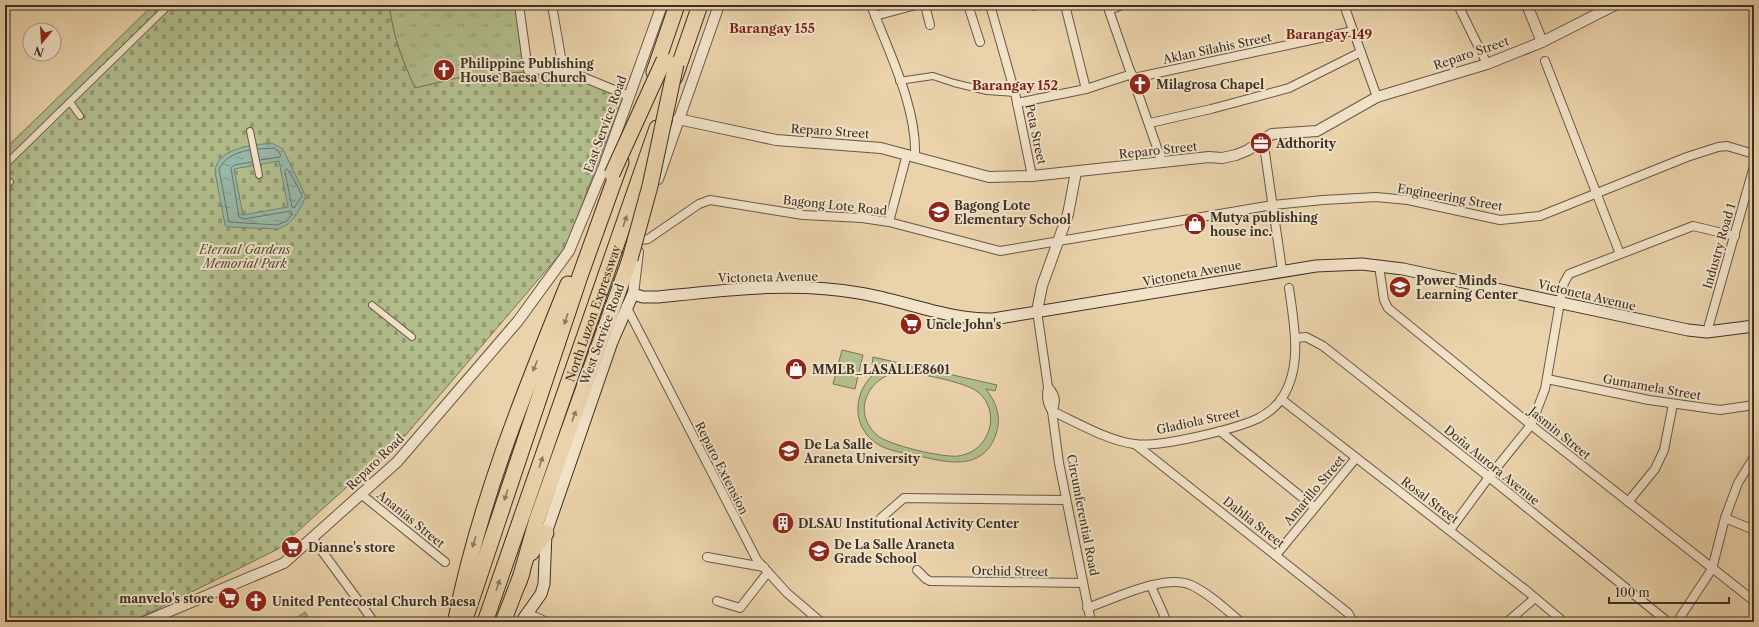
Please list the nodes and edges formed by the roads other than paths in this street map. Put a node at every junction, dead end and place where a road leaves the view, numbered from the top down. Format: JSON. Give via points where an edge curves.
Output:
{"nodes":[{"id":1,"x":169,"y":5,"type":"edge"},
{"id":2,"x":519,"y":5,"type":"edge"},
{"id":3,"x":552,"y":5,"type":"edge"},
{"id":4,"x":662,"y":5,"type":"edge"},
{"id":5,"x":677,"y":5,"type":"edge"},
{"id":6,"x":684,"y":5,"type":"edge"},
{"id":7,"x":696,"y":5,"type":"edge"},
{"id":8,"x":700,"y":5,"type":"edge"},
{"id":9,"x":719,"y":5,"type":"edge"},
{"id":10,"x":871,"y":5,"type":"edge"},
{"id":11,"x":916,"y":5,"type":"edge"},
{"id":12,"x":925,"y":5,"type":"edge"},
{"id":13,"x":968,"y":5,"type":"edge"},
{"id":14,"x":990,"y":5,"type":"edge"},
{"id":15,"x":1065,"y":5,"type":"edge"},
{"id":16,"x":1122,"y":5,"type":"edge"},
{"id":17,"x":1344,"y":5,"type":"edge"},
{"id":18,"x":1458,"y":5,"type":"edge"},
{"id":19,"x":1527,"y":5,"type":"edge"},
{"id":20,"x":1616,"y":5,"type":"edge"},
{"id":21,"x":1108,"y":8,"type":"edge"},
{"id":22,"x":875,"y":16,"type":"junction"},
{"id":23,"x":930,"y":25,"type":"dead end"},
{"id":24,"x":1353,"y":31,"type":"junction"},
{"id":25,"x":980,"y":42,"type":"dead end"},
{"id":26,"x":1542,"y":42,"type":"junction"},
{"id":27,"x":1361,"y":52,"type":"junction"},
{"id":28,"x":1545,"y":60,"type":"dead end"},
{"id":29,"x":670,"y":62,"type":"junction"},
{"id":30,"x":1487,"y":64,"type":"junction"},
{"id":31,"x":563,"y":69,"type":"junction"},
{"id":32,"x":1133,"y":76,"type":"junction"},
{"id":33,"x":899,"y":81,"type":"junction"},
{"id":34,"x":1086,"y":89,"type":"junction"},
{"id":35,"x":1015,"y":93,"type":"junction"},
{"id":36,"x":630,"y":96,"type":"junction"},
{"id":37,"x":1377,"y":97,"type":"junction"},
{"id":38,"x":70,"y":102,"type":"junction"},
{"id":39,"x":1017,"y":103,"type":"junction"},
{"id":40,"x":80,"y":116,"type":"dead end"},
{"id":41,"x":678,"y":119,"type":"junction"},
{"id":42,"x":1150,"y":123,"type":"junction"},
{"id":43,"x":250,"y":131,"type":"dead end"},
{"id":44,"x":1264,"y":143,"type":"junction"},
{"id":45,"x":1754,"y":154,"type":"edge"},
{"id":46,"x":911,"y":155,"type":"junction"},
{"id":47,"x":1162,"y":162,"type":"junction"},
{"id":48,"x":5,"y":165,"type":"edge"},
{"id":49,"x":1754,"y":166,"type":"edge"},
{"id":50,"x":1076,"y":172,"type":"junction"},
{"id":51,"x":260,"y":176,"type":"dead end"},
{"id":52,"x":1032,"y":176,"type":"junction"},
{"id":53,"x":5,"y":178,"type":"edge"},
{"id":54,"x":10,"y":182,"type":"dead end"},
{"id":55,"x":1598,"y":194,"type":"junction"},
{"id":56,"x":1273,"y":205,"type":"junction"},
{"id":57,"x":889,"y":222,"type":"junction"},
{"id":58,"x":1735,"y":236,"type":"junction"},
{"id":59,"x":641,"y":240,"type":"junction"},
{"id":60,"x":1059,"y":242,"type":"junction"},
{"id":61,"x":569,"y":251,"type":"joint"},
{"id":62,"x":1620,"y":254,"type":"junction"},
{"id":63,"x":1379,"y":266,"type":"junction"},
{"id":64,"x":1282,"y":270,"type":"junction"},
{"id":65,"x":1289,"y":288,"type":"dead end"},
{"id":66,"x":633,"y":294,"type":"junction"},
{"id":67,"x":1560,"y":302,"type":"junction"},
{"id":68,"x":372,"y":305,"type":"dead end"},
{"id":69,"x":626,"y":306,"type":"junction"},
{"id":70,"x":1037,"y":310,"type":"junction"},
{"id":71,"x":1754,"y":326,"type":"edge"},
{"id":72,"x":1707,"y":332,"type":"junction"},
{"id":73,"x":412,"y":337,"type":"dead end"},
{"id":74,"x":1296,"y":338,"type":"junction"},
{"id":75,"x":1547,"y":379,"type":"junction"},
{"id":76,"x":1282,"y":399,"type":"junction"},
{"id":77,"x":1673,"y":404,"type":"junction"},
{"id":78,"x":1754,"y":405,"type":"edge"},
{"id":79,"x":1052,"y":411,"type":"junction"},
{"id":80,"x":1531,"y":425,"type":"junction"},
{"id":81,"x":1220,"y":431,"type":"junction"},
{"id":82,"x":1135,"y":444,"type":"junction"},
{"id":83,"x":1754,"y":457,"type":"edge"},
{"id":84,"x":1356,"y":458,"type":"junction"},
{"id":85,"x":1489,"y":477,"type":"junction"},
{"id":86,"x":361,"y":494,"type":"junction"},
{"id":87,"x":1066,"y":500,"type":"junction"},
{"id":88,"x":1628,"y":502,"type":"junction"},
{"id":89,"x":1314,"y":507,"type":"junction"},
{"id":90,"x":881,"y":518,"type":"dead end"},
{"id":91,"x":1725,"y":518,"type":"junction"},
{"id":92,"x":1450,"y":530,"type":"junction"},
{"id":93,"x":1754,"y":530,"type":"edge"},
{"id":94,"x":546,"y":533,"type":"junction"},
{"id":95,"x":313,"y":539,"type":"junction"},
{"id":96,"x":1276,"y":555,"type":"junction"},
{"id":97,"x":708,"y":557,"type":"dead end"},
{"id":98,"x":445,"y":562,"type":"dead end"},
{"id":99,"x":1712,"y":569,"type":"junction"},
{"id":100,"x":766,"y":570,"type":"junction"},
{"id":101,"x":917,"y":570,"type":"dead end"},
{"id":102,"x":519,"y":582,"type":"junction"},
{"id":103,"x":1083,"y":583,"type":"junction"},
{"id":104,"x":1151,"y":586,"type":"junction"},
{"id":105,"x":1535,"y":598,"type":"junction"},
{"id":106,"x":717,"y":601,"type":"dead end"},
{"id":107,"x":1754,"y":601,"type":"edge"},
{"id":108,"x":1087,"y":608,"type":"junction"},
{"id":109,"x":524,"y":618,"type":"edge"},
{"id":110,"x":144,"y":622,"type":"edge"},
{"id":111,"x":374,"y":622,"type":"edge"},
{"id":112,"x":456,"y":622,"type":"edge"},
{"id":113,"x":464,"y":622,"type":"edge"},
{"id":114,"x":485,"y":622,"type":"edge"},
{"id":115,"x":503,"y":622,"type":"edge"},
{"id":116,"x":547,"y":622,"type":"edge"},
{"id":117,"x":821,"y":622,"type":"edge"},
{"id":118,"x":1091,"y":622,"type":"edge"},
{"id":119,"x":1167,"y":622,"type":"edge"},
{"id":120,"x":1241,"y":622,"type":"edge"},
{"id":121,"x":1353,"y":622,"type":"edge"},
{"id":122,"x":1507,"y":622,"type":"edge"},
{"id":123,"x":1564,"y":622,"type":"edge"},
{"id":124,"x":1668,"y":622,"type":"edge"},
{"id":125,"x":1678,"y":622,"type":"edge"}],
"edges":[{"from":1,"to":38,"type":"street"},
{"from":2,"to":31,"type":"street","via":[[527,69]]},
{"from":3,"to":31,"type":"street"},
{"from":4,"to":36,"type":"street","name":"East Service Road"},
{"from":5,"to":113,"type":"highway","name":"North Luzon Expressway","one_way":true,"via":[[580,276]]},
{"from":6,"to":29,"type":"highway"},
{"from":7,"to":29,"type":"highway"},
{"from":114,"to":8,"type":"highway","name":"North Luzon Expressway","one_way":true},
{"from":9,"to":41,"type":"street","name":"West Service Road"},
{"from":10,"to":22,"type":"street"},
{"from":11,"to":22,"type":"street"},
{"from":12,"to":23,"type":"street"},
{"from":13,"to":25,"type":"street"},
{"from":14,"to":35,"type":"street","name":"Peta Street"},
{"from":15,"to":34,"type":"street"},
{"from":16,"to":21,"type":"street"},
{"from":17,"to":24,"type":"street"},
{"from":18,"to":30,"type":"street"},
{"from":19,"to":26,"type":"street"},
{"from":20,"to":26,"type":"street","name":"Reparo Street"},
{"from":21,"to":32,"type":"street"},
{"from":22,"to":33,"type":"street"},
{"from":24,"to":27,"type":"street"},
{"from":24,"to":32,"type":"street","name":"Aklan Silahis Street"},
{"from":26,"to":30,"type":"street","name":"Reparo Street"},
{"from":27,"to":37,"type":"street"},
{"from":27,"to":42,"type":"street","via":[[1289,88]]},
{"from":28,"to":55,"type":"street"},
{"from":102,"to":29,"type":"highway","one_way":true,"bridge":true,"via":[[536,519],[630,259],[650,186]]},
{"from":29,"to":112,"type":"highway","one_way":true,"bridge":true,"via":[[612,174],[512,424],[466,569]]},
{"from":30,"to":37,"type":"street","name":"Reparo Street"},
{"from":31,"to":36,"type":"street"},
{"from":32,"to":34,"type":"street","name":"Aklan Silahis Street"},
{"from":32,"to":42,"type":"street"},
{"from":33,"to":35,"type":"street","via":[[933,76],[987,91]]},
{"from":33,"to":46,"type":"street","via":[[915,136]]},
{"from":34,"to":39,"type":"street","name":"Aklan Silahis Street"},
{"from":35,"to":39,"type":"street","name":"Peta Street"},
{"from":36,"to":61,"type":"street","name":"East Service Road"},
{"from":37,"to":44,"type":"street","name":"Reparo Street","via":[[1317,131],[1281,133]]},
{"from":38,"to":40,"type":"street"},
{"from":38,"to":48,"type":"street"},
{"from":39,"to":52,"type":"street","name":"Peta Street"},
{"from":41,"to":46,"type":"street","name":"Reparo Street","via":[[776,140],[881,148]]},
{"from":41,"to":59,"type":"street","name":"West Service Road","via":[[653,193]]},
{"from":42,"to":47,"type":"street"},
{"from":43,"to":51,"type":"street"},
{"from":44,"to":47,"type":"street","name":"Reparo Street","via":[[1236,155]]},
{"from":44,"to":56,"type":"street"},
{"from":45,"to":55,"type":"street","name":"Engineering Street","via":[[1727,146],[1718,147]]},
{"from":46,"to":52,"type":"street","name":"Reparo Street","via":[[989,177]]},
{"from":46,"to":57,"type":"street"},
{"from":47,"to":50,"type":"street","name":"Reparo Street"},
{"from":49,"to":58,"type":"street","name":"Industry Road 1"},
{"from":50,"to":52,"type":"street","name":"Reparo Street"},
{"from":50,"to":60,"type":"street","name":"Circumferential Road","via":[[1068,214]]},
{"from":53,"to":54,"type":"street"},
{"from":55,"to":56,"type":"street","name":"Engineering Street","via":[[1540,216],[1500,220],[1408,200],[1376,197]]},
{"from":55,"to":62,"type":"street"},
{"from":56,"to":60,"type":"street","name":"Engineering Street"},
{"from":56,"to":64,"type":"street"},
{"from":57,"to":59,"type":"street","name":"Bagong Lote Road","via":[[803,215],[710,200],[699,204],[648,239]]},
{"from":57,"to":60,"type":"street","name":"Bagong Lote Road","via":[[994,250]]},
{"from":58,"to":62,"type":"street","via":[[1692,226]]},
{"from":58,"to":72,"type":"street","name":"Industry Road 1"},
{"from":59,"to":66,"type":"street","name":"West Service Road"},
{"from":60,"to":70,"type":"street","name":"Circumferential Road","via":[[1042,286]]},
{"from":61,"to":86,"type":"street","name":"Reparo Road","via":[[513,326],[397,462]]},
{"from":62,"to":67,"type":"street","via":[[1569,274],[1564,283]]},
{"from":63,"to":64,"type":"main road","name":"Victoneta Avenue","via":[[1338,264]]},
{"from":63,"to":67,"type":"main road","name":"Victoneta Avenue"},
{"from":63,"to":80,"type":"street","name":"Jasmin Street","via":[[1384,300],[1388,308]]},
{"from":64,"to":70,"type":"main road","name":"Victoneta Avenue","via":[[1160,292]]},
{"from":65,"to":74,"type":"street"},
{"from":66,"to":69,"type":"main road","name":"West Service Road"},
{"from":66,"to":70,"type":"main road","name":"Victoneta Avenue","via":[[659,298],[754,288],[798,287],[858,292],[944,314],[980,319],[993,319]]},
{"from":67,"to":72,"type":"main road","name":"Victoneta Avenue"},
{"from":67,"to":75,"type":"street"},
{"from":68,"to":73,"type":"street"},
{"from":69,"to":94,"type":"main road","name":"West Service Road"},
{"from":69,"to":100,"type":"street","name":"Reparo Extension","via":[[742,534]]},
{"from":70,"to":79,"type":"street","name":"Circumferential Road","via":[[1048,387],[1054,393],[1055,405]]},
{"from":71,"to":72,"type":"main road","name":"Victoneta Avenue"},
{"from":74,"to":76,"type":"street","via":[[1292,372]]},
{"from":74,"to":85,"type":"street","name":"Doña Aurora Avenue","via":[[1306,337],[1317,342]]},
{"from":75,"to":77,"type":"street","name":"Gumamela Street"},
{"from":75,"to":80,"type":"street","via":[[1543,399]]},
{"from":76,"to":81,"type":"street","name":"Gladiola Street","via":[[1260,417]]},
{"from":76,"to":84,"type":"street","name":"Rosal Street"},
{"from":77,"to":78,"type":"street","name":"Gumamela Street","via":[[1720,410]]},
{"from":77,"to":88,"type":"street","via":[[1664,450],[1655,469]]},
{"from":79,"to":82,"type":"street","name":"Gladiola Street","via":[[1117,440]]},
{"from":79,"to":87,"type":"street","name":"Circumferential Road"},
{"from":80,"to":85,"type":"street"},
{"from":80,"to":88,"type":"street","name":"Jasmin Street"},
{"from":81,"to":82,"type":"street","name":"Gladiola Street","via":[[1159,443]]},
{"from":81,"to":89,"type":"street"},
{"from":82,"to":96,"type":"street","name":"Dahlia Street"},
{"from":83,"to":91,"type":"street","via":[[1738,483]]},
{"from":84,"to":89,"type":"street","name":"Amarillo Street"},
{"from":84,"to":92,"type":"street","name":"Rosal Street"},
{"from":85,"to":92,"type":"street"},
{"from":85,"to":124,"type":"street","name":"Doña Aurora Avenue"},
{"from":86,"to":95,"type":"street","name":"Reparo Road"},
{"from":86,"to":98,"type":"street","name":"Ananias Street"},
{"from":87,"to":90,"type":"street","via":[[904,498]]},
{"from":87,"to":103,"type":"street","name":"Circumferential Road"},
{"from":88,"to":99,"type":"street","name":"Jasmin Street"},
{"from":89,"to":96,"type":"street","name":"Amarillo Street"},
{"from":91,"to":93,"type":"street"},
{"from":91,"to":99,"type":"street"},
{"from":92,"to":105,"type":"street","name":"Rosal Street"},
{"from":94,"to":102,"type":"highway","via":[[536,545]]},
{"from":94,"to":109,"type":"main road","name":"West Service Road","via":[[544,584],[541,594]]},
{"from":95,"to":110,"type":"street","name":"Reparo Road","via":[[279,566]]},
{"from":95,"to":111,"type":"street"},
{"from":96,"to":121,"type":"street","name":"Dahlia Street","via":[[1348,613]]},
{"from":97,"to":100,"type":"street"},
{"from":99,"to":107,"type":"street","name":"Jasmin Street"},
{"from":99,"to":125,"type":"street"},
{"from":100,"to":106,"type":"street","via":[[740,608]]},
{"from":100,"to":117,"type":"street","name":"Reparo Extension","via":[[787,593]]},
{"from":101,"to":103,"type":"street","name":"Orchid Street","via":[[930,581]]},
{"from":102,"to":115,"type":"highway"},
{"from":103,"to":108,"type":"street","name":"Circumferential Road"},
{"from":104,"to":108,"type":"street"},
{"from":104,"to":119,"type":"street"},
{"from":104,"to":120,"type":"street","via":[[1167,582],[1190,585],[1202,591]]},
{"from":105,"to":122,"type":"street"},
{"from":105,"to":123,"type":"street","name":"Rosal Street"},
{"from":108,"to":118,"type":"street","name":"Circumferential Road"},
{"from":109,"to":116,"type":"street"}]}
